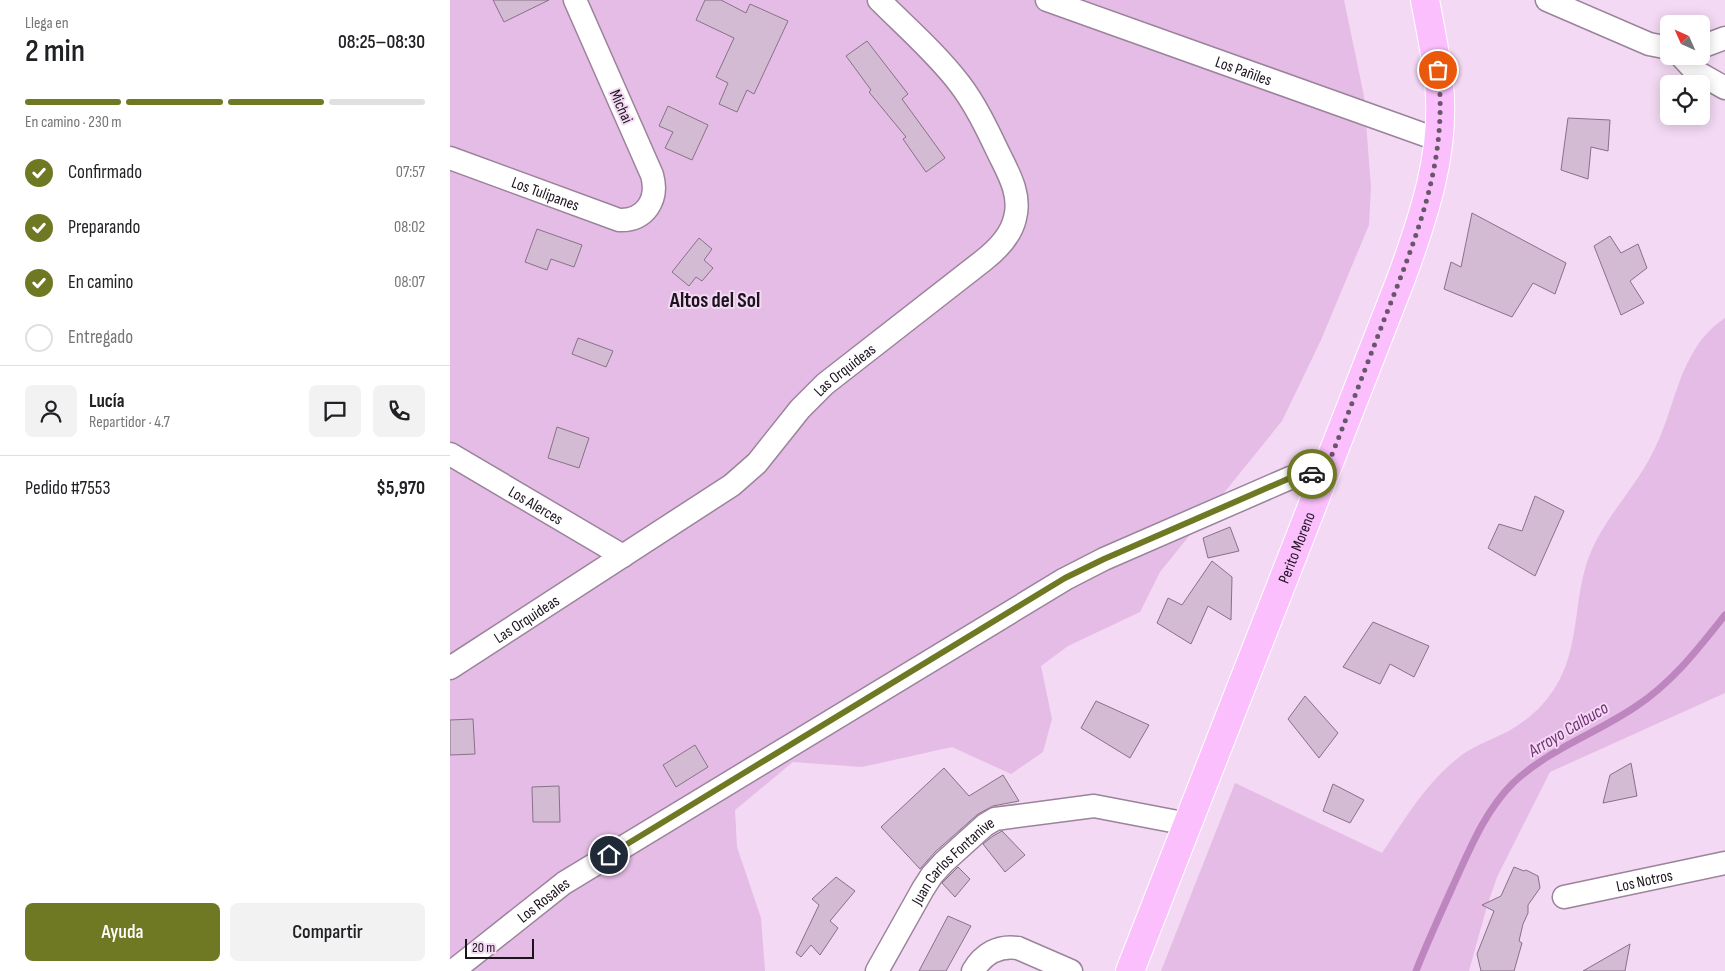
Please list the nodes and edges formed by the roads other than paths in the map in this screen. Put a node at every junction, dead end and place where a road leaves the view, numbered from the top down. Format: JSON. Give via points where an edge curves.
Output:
{"nodes":[{"id":1,"x":575,"y":0,"type":"edge"},
{"id":2,"x":879,"y":0,"type":"edge"},
{"id":3,"x":1047,"y":0,"type":"edge"},
{"id":4,"x":1425,"y":0,"type":"edge"},
{"id":5,"x":1547,"y":0,"type":"edge"},
{"id":6,"x":1725,"y":38,"type":"edge"},
{"id":7,"x":1710,"y":44,"type":"edge"},
{"id":8,"x":1660,"y":46,"type":"edge"},
{"id":9,"x":1689,"y":65,"type":"edge"},
{"id":10,"x":1725,"y":88,"type":"edge"},
{"id":11,"x":1439,"y":140,"type":"junction"},
{"id":12,"x":450,"y":158,"type":"edge"},
{"id":13,"x":643,"y":212,"type":"joint"},
{"id":14,"x":450,"y":454,"type":"edge"},
{"id":15,"x":1323,"y":477,"type":"junction"},
{"id":16,"x":623,"y":556,"type":"junction"},
{"id":17,"x":450,"y":668,"type":"edge"},
{"id":18,"x":1188,"y":824,"type":"junction"},
{"id":19,"x":1725,"y":863,"type":"edge"},
{"id":20,"x":1564,"y":897,"type":"dead end"},
{"id":21,"x":454,"y":971,"type":"edge"},
{"id":22,"x":877,"y":971,"type":"edge"},
{"id":23,"x":973,"y":971,"type":"edge"},
{"id":24,"x":1071,"y":971,"type":"edge"},
{"id":25,"x":1130,"y":971,"type":"edge"}],
"edges":[{"from":1,"to":13,"type":"street","name":"Michai","via":[[655,185],[655,195]]},
{"from":2,"to":16,"type":"street","name":"Las Orquideas","via":[[947,68],[976,108],[1015,190],[1016,217],[1011,230],[1004,242],[984,260],[825,384],[800,409],[757,463],[732,485]]},
{"from":3,"to":11,"type":"street","name":"Los Pañiles"},
{"from":4,"to":11,"type":"main road","name":"Perito Moreno","via":[[1439,83]]},
{"from":5,"to":8,"type":"street"},
{"from":6,"to":7,"type":"street"},
{"from":9,"to":10,"type":"street"},
{"from":11,"to":15,"type":"main road","name":"Perito Moreno","via":[[1433,177],[1412,248]]},
{"from":12,"to":13,"type":"street","name":"Los Tulipanes","via":[[619,220],[627,220]]},
{"from":14,"to":16,"type":"street","name":"Los Alerces"},
{"from":15,"to":18,"type":"main road","name":"Perito Moreno"},
{"from":15,"to":21,"type":"street","name":"Los Rosales","via":[[1303,474],[1290,478],[1065,578],[564,882]]},
{"from":16,"to":17,"type":"street","name":"Las Orquideas"},
{"from":18,"to":22,"type":"street","name":"Juan Carlos Fontanive","via":[[1094,806],[995,819],[932,875]]},
{"from":18,"to":25,"type":"main road","name":"Perito Moreno"},
{"from":19,"to":20,"type":"street","name":"Los Notros"},
{"from":23,"to":24,"type":"street","via":[[988,953],[1003,947],[1018,948]]}]}
